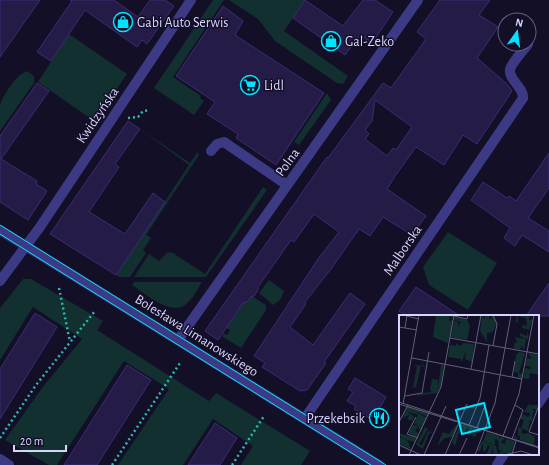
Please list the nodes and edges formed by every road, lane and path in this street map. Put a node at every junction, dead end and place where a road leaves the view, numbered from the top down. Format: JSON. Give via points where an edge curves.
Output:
{"nodes":[{"id":1,"x":191,"y":0,"type":"edge"},
{"id":2,"x":418,"y":0,"type":"edge"},
{"id":3,"x":522,"y":52,"type":"edge"},
{"id":4,"x":211,"y":151,"type":"dead end"},
{"id":5,"x":287,"y":185,"type":"junction"},
{"id":6,"x":0,"y":230,"type":"edge"},
{"id":7,"x":26,"y":246,"type":"junction"},
{"id":8,"x":0,"y":281,"type":"edge"},
{"id":9,"x":59,"y":288,"type":"dead end"},
{"id":10,"x":95,"y":311,"type":"dead end"},
{"id":11,"x":178,"y":340,"type":"junction"},
{"id":12,"x":70,"y":342,"type":"junction"},
{"id":13,"x":180,"y":363,"type":"dead end"},
{"id":14,"x":549,"y":388,"type":"edge"},
{"id":15,"x":539,"y":403,"type":"edge"},
{"id":16,"x":264,"y":416,"type":"dead end"},
{"id":17,"x":305,"y":418,"type":"junction"},
{"id":18,"x":0,"y":438,"type":"edge"},
{"id":19,"x":503,"y":455,"type":"edge"},
{"id":20,"x":0,"y":459,"type":"edge"},
{"id":21,"x":9,"y":465,"type":"edge"},
{"id":22,"x":112,"y":465,"type":"edge"},
{"id":23,"x":232,"y":465,"type":"edge"},
{"id":24,"x":379,"y":465,"type":"edge"},
{"id":25,"x":496,"y":465,"type":"edge"}],
"edges":[{"from":1,"to":7,"type":"street","name":"Kwidzyńska"},
{"from":2,"to":5,"type":"street","name":"Polna"},
{"from":3,"to":17,"type":"street","name":"Malborska","via":[[510,69],[523,98]]},
{"from":4,"to":5,"type":"street","via":[[217,144],[224,142]]},
{"from":5,"to":11,"type":"street","name":"Polna"},
{"from":6,"to":7,"type":"street","name":"Bolesława Limanowskiego"},
{"from":7,"to":8,"type":"street","name":"Kwidzyńska"},
{"from":7,"to":11,"type":"street","name":"Bolesława Limanowskiego"},
{"from":9,"to":12,"type":"path"},
{"from":10,"to":12,"type":"path"},
{"from":11,"to":17,"type":"street","name":"Bolesława Limanowskiego"},
{"from":12,"to":18,"type":"path"},
{"from":13,"to":22,"type":"path"},
{"from":14,"to":15,"type":"street"},
{"from":16,"to":23,"type":"path"},
{"from":17,"to":24,"type":"street","name":"Bolesława Limanowskiego"},
{"from":19,"to":25,"type":"street"},
{"from":20,"to":21,"type":"street"}]}
